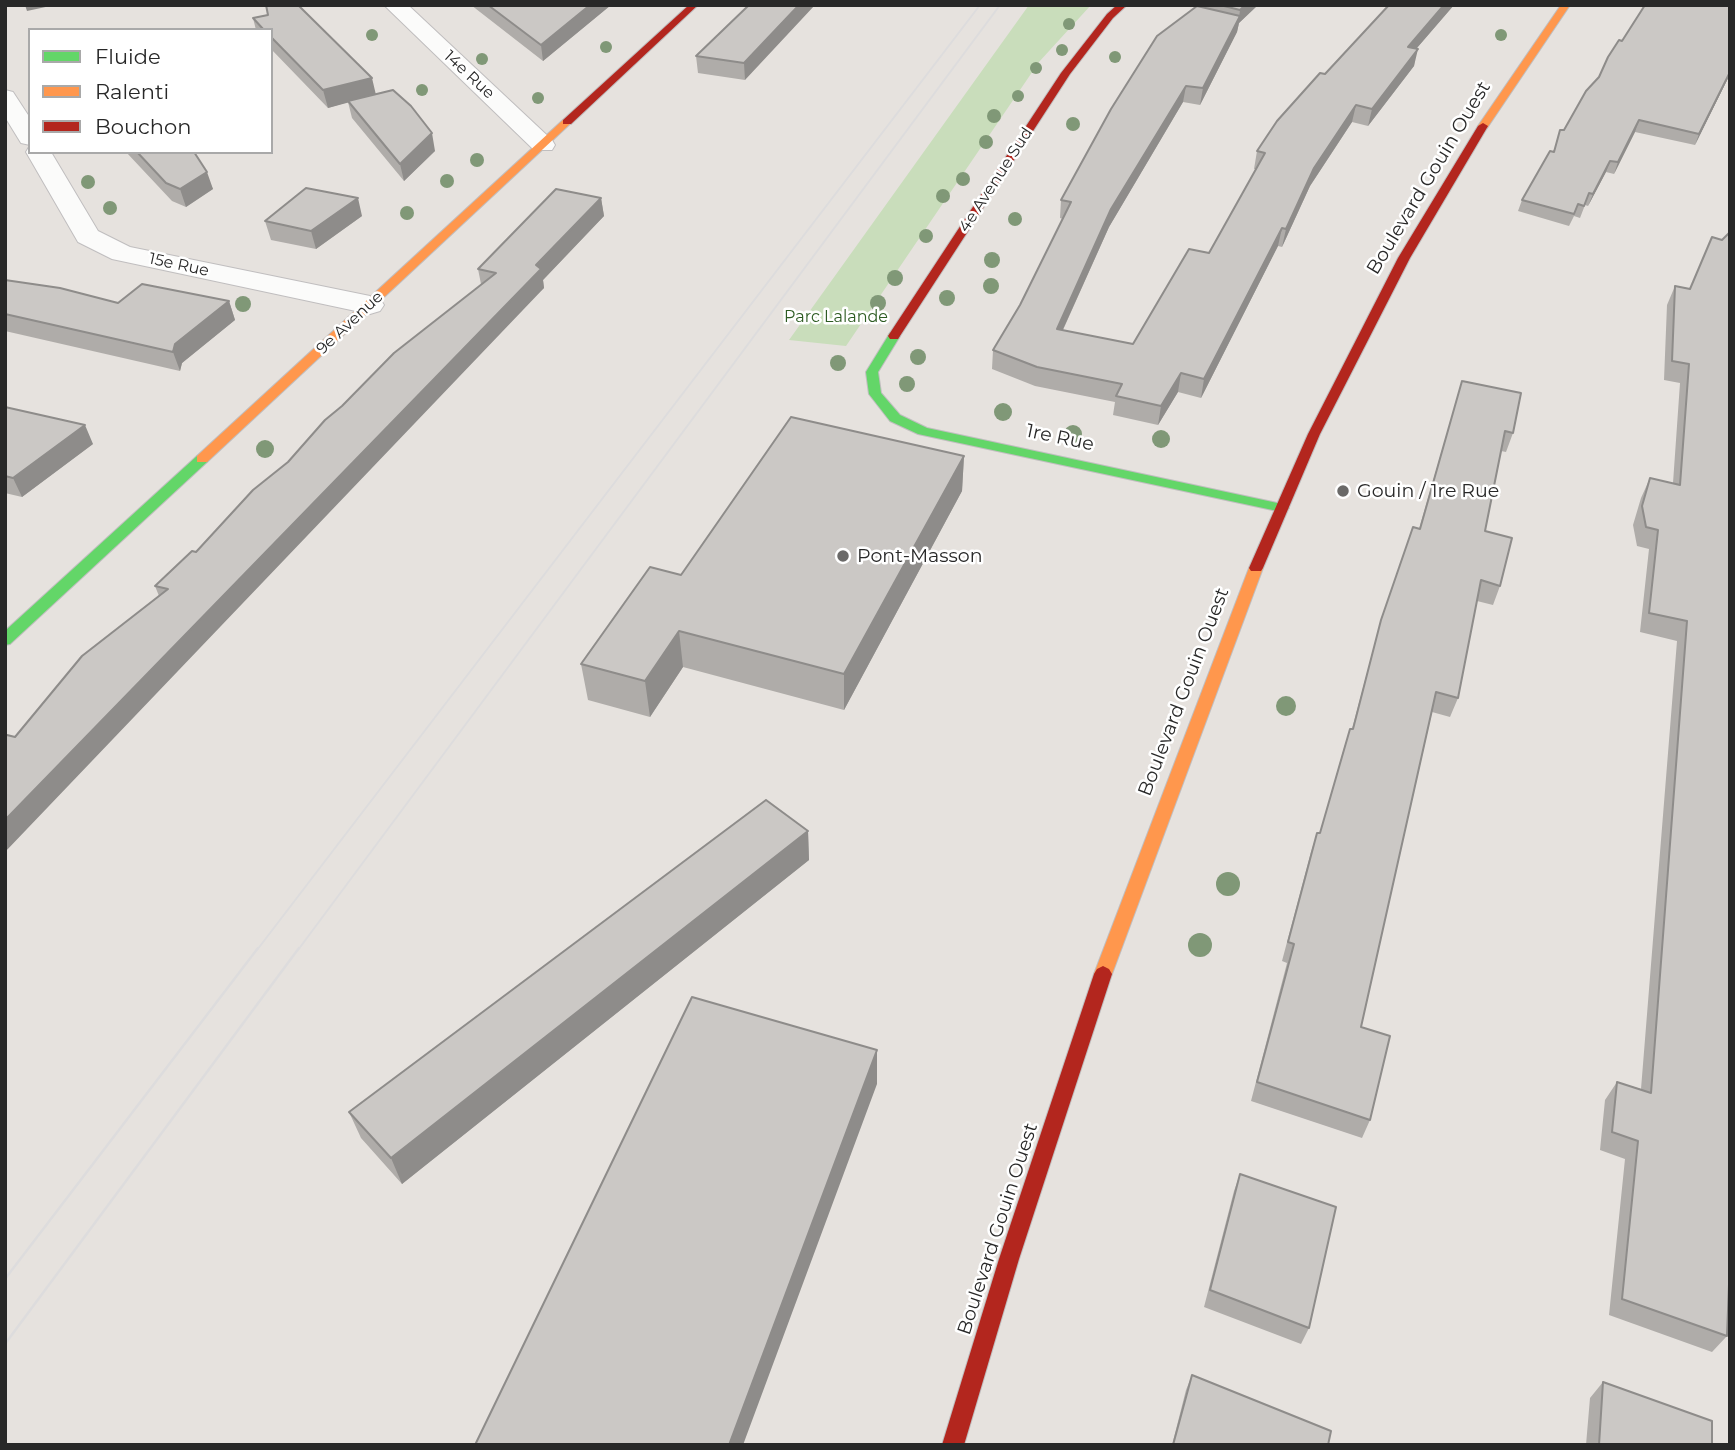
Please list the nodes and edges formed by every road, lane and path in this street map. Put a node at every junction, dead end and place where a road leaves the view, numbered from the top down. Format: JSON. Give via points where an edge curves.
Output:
{"nodes":[{"id":1,"x":395,"y":5,"type":"edge"},
{"id":2,"x":694,"y":5,"type":"edge"},
{"id":3,"x":1123,"y":5,"type":"edge"},
{"id":4,"x":1566,"y":5,"type":"edge"},
{"id":5,"x":5,"y":97,"type":"edge"},
{"id":6,"x":28,"y":135,"type":"edge"},
{"id":7,"x":543,"y":145,"type":"junction"},
{"id":8,"x":39,"y":154,"type":"edge"},
{"id":9,"x":369,"y":305,"type":"junction"},
{"id":10,"x":877,"y":362,"type":"joint"},
{"id":11,"x":1282,"y":508,"type":"junction"},
{"id":12,"x":5,"y":640,"type":"edge"},
{"id":13,"x":953,"y":1445,"type":"edge"}],
"edges":[{"from":1,"to":7,"type":"street","name":"14e Rue"},
{"from":2,"to":7,"type":"street","name":"9e Avenue"},
{"from":3,"to":10,"type":"street","name":"4e Avenue Sud","via":[[1066,73]]},
{"from":4,"to":11,"type":"street","name":"Boulevard Gouin Ouest","via":[[1504,92],[1422,227],[1343,375]]},
{"from":5,"to":6,"type":"street"},
{"from":7,"to":9,"type":"street","name":"9e Avenue"},
{"from":8,"to":9,"type":"street","name":"15e Rue","via":[[88,236],[122,253]]},
{"from":9,"to":12,"type":"street","name":"9e Avenue"},
{"from":10,"to":11,"type":"street","name":"1re Rue","via":[[872,372],[875,394],[895,418],[923,430]]},
{"from":11,"to":13,"type":"street","name":"Boulevard Gouin Ouest","via":[[1217,661],[1136,879],[1009,1259]]}]}
